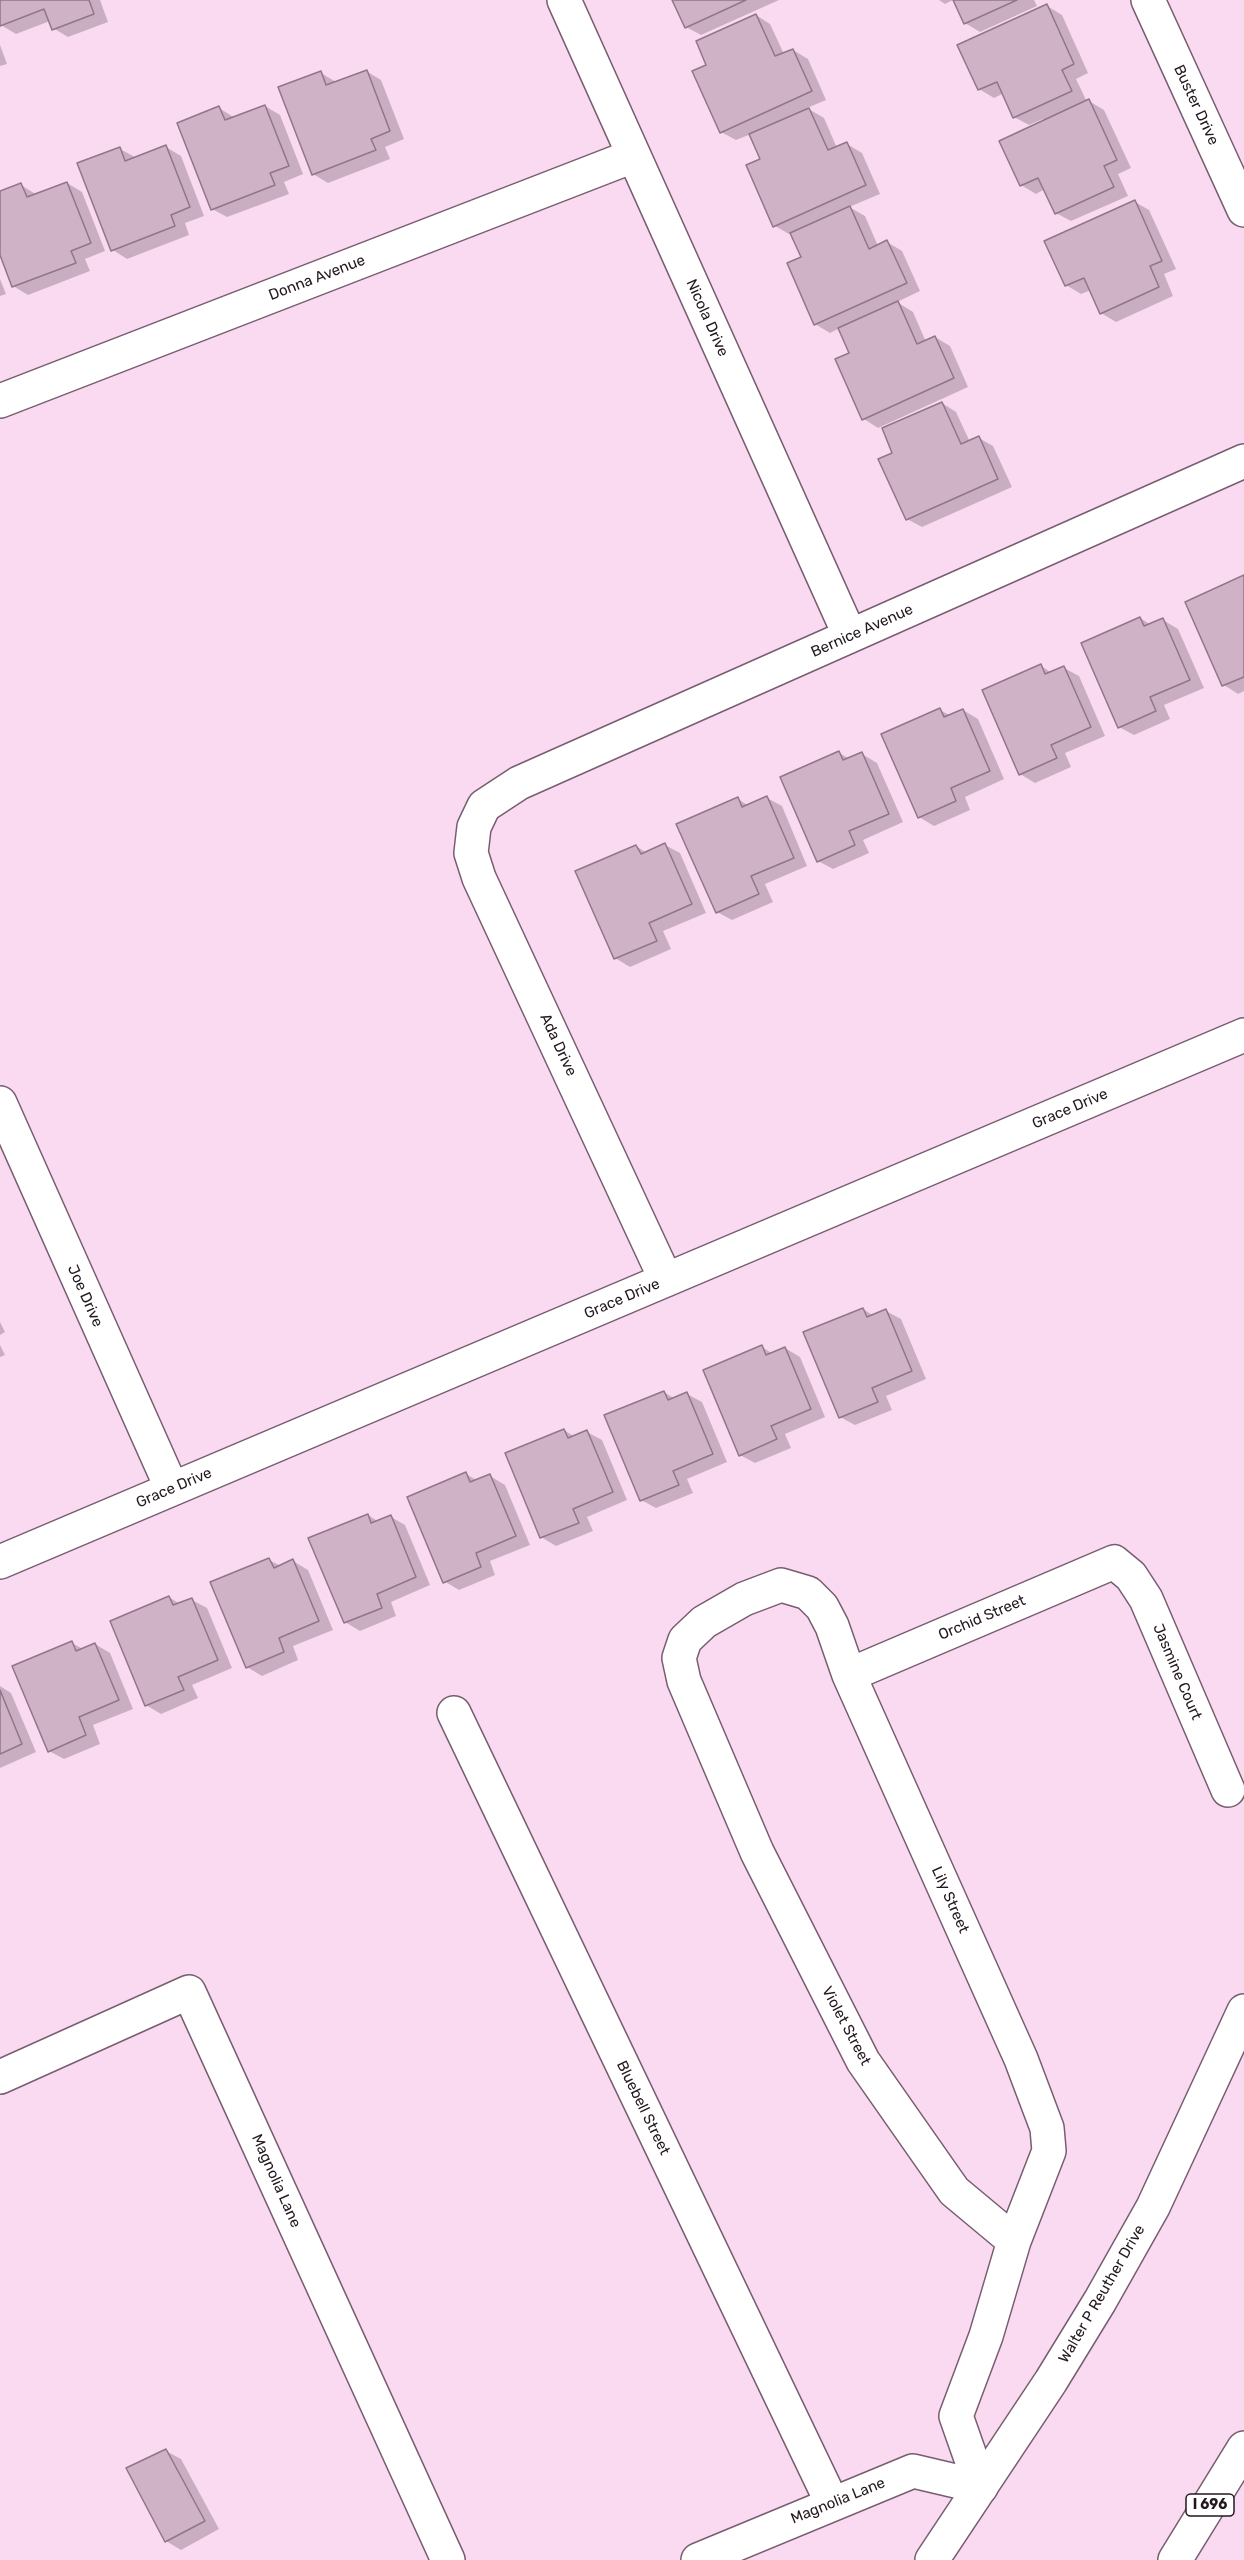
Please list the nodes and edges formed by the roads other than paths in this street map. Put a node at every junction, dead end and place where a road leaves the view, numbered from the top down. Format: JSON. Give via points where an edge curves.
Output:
{"nodes":[{"id":1,"x":564,"y":0,"type":"edge"},
{"id":2,"x":1148,"y":0,"type":"edge"},
{"id":3,"x":633,"y":156,"type":"junction"},
{"id":4,"x":1244,"y":210,"type":"edge"},
{"id":5,"x":0,"y":401,"type":"edge"},
{"id":6,"x":1244,"y":462,"type":"edge"},
{"id":7,"x":850,"y":636,"type":"junction"},
{"id":8,"x":484,"y":806,"type":"joint"},
{"id":9,"x":1244,"y":1035,"type":"edge"},
{"id":10,"x":0,"y":1103,"type":"edge"},
{"id":11,"x":666,"y":1280,"type":"junction"},
{"id":12,"x":172,"y":1489,"type":"junction"},
{"id":13,"x":0,"y":1562,"type":"edge"},
{"id":14,"x":1114,"y":1562,"type":"joint"},
{"id":15,"x":781,"y":1585,"type":"joint"},
{"id":16,"x":849,"y":1675,"type":"junction"},
{"id":17,"x":454,"y":1713,"type":"dead end"},
{"id":18,"x":1228,"y":1790,"type":"dead end"},
{"id":19,"x":1244,"y":2011,"type":"edge"},
{"id":20,"x":0,"y":2077,"type":"edge"},
{"id":21,"x":1014,"y":2241,"type":"junction"},
{"id":22,"x":1244,"y":2448,"type":"edge"},
{"id":23,"x":981,"y":2487,"type":"junction"},
{"id":24,"x":832,"y":2503,"type":"junction"},
{"id":25,"x":448,"y":2560,"type":"edge"},
{"id":26,"x":698,"y":2560,"type":"edge"},
{"id":27,"x":932,"y":2560,"type":"edge"},
{"id":28,"x":1175,"y":2560,"type":"edge"}],
"edges":[{"from":1,"to":3,"type":"main road","name":"Nicola Drive"},
{"from":2,"to":4,"type":"main road","name":"Buster Drive"},
{"from":3,"to":5,"type":"main road","name":"Donna Avenue"},
{"from":3,"to":7,"type":"main road","name":"Nicola Drive"},
{"from":6,"to":7,"type":"main road","name":"Bernice Avenue"},
{"from":7,"to":8,"type":"main road","name":"Bernice Avenue","via":[[519,783]]},
{"from":8,"to":11,"type":"main road","name":"Ada Drive","via":[[474,827],[471,853],[479,878]]},
{"from":9,"to":11,"type":"main road","name":"Grace Drive"},
{"from":10,"to":12,"type":"main road","name":"Joe Drive"},
{"from":11,"to":12,"type":"main road","name":"Grace Drive"},
{"from":12,"to":13,"type":"main road","name":"Grace Drive"},
{"from":14,"to":16,"type":"main road","name":"Orchid Street"},
{"from":14,"to":18,"type":"main road","name":"Jasmine Court","via":[[1131,1576],[1146,1599]]},
{"from":15,"to":16,"type":"main road","name":"Lily Street","via":[[808,1593],[822,1607]]},
{"from":15,"to":21,"type":"main road","name":"Violet Street","via":[[744,1599],[704,1622],[685,1640],[679,1658],[684,1681],[757,1852],[863,2061],[954,2191]]},
{"from":16,"to":21,"type":"main road","name":"Lily Street","via":[[1021,2059],[1047,2128],[1049,2151]]},
{"from":17,"to":24,"type":"main road","name":"Bluebell Street"},
{"from":19,"to":23,"type":"main road","name":"Walter P Reuther Drive","via":[[1153,2207],[1051,2381]]},
{"from":20,"to":25,"type":"main road","name":"Magnolia Lane","via":[[189,1992]]},
{"from":21,"to":23,"type":"main road","via":[[986,2336],[956,2416]]},
{"from":22,"to":28,"type":"main road","number":"I 696"},
{"from":23,"to":24,"type":"main road","name":"Magnolia Lane","via":[[914,2471]]},
{"from":23,"to":27,"type":"main road","name":"Walter P Reuther Drive"},
{"from":24,"to":26,"type":"main road","name":"Magnolia Lane"}]}
